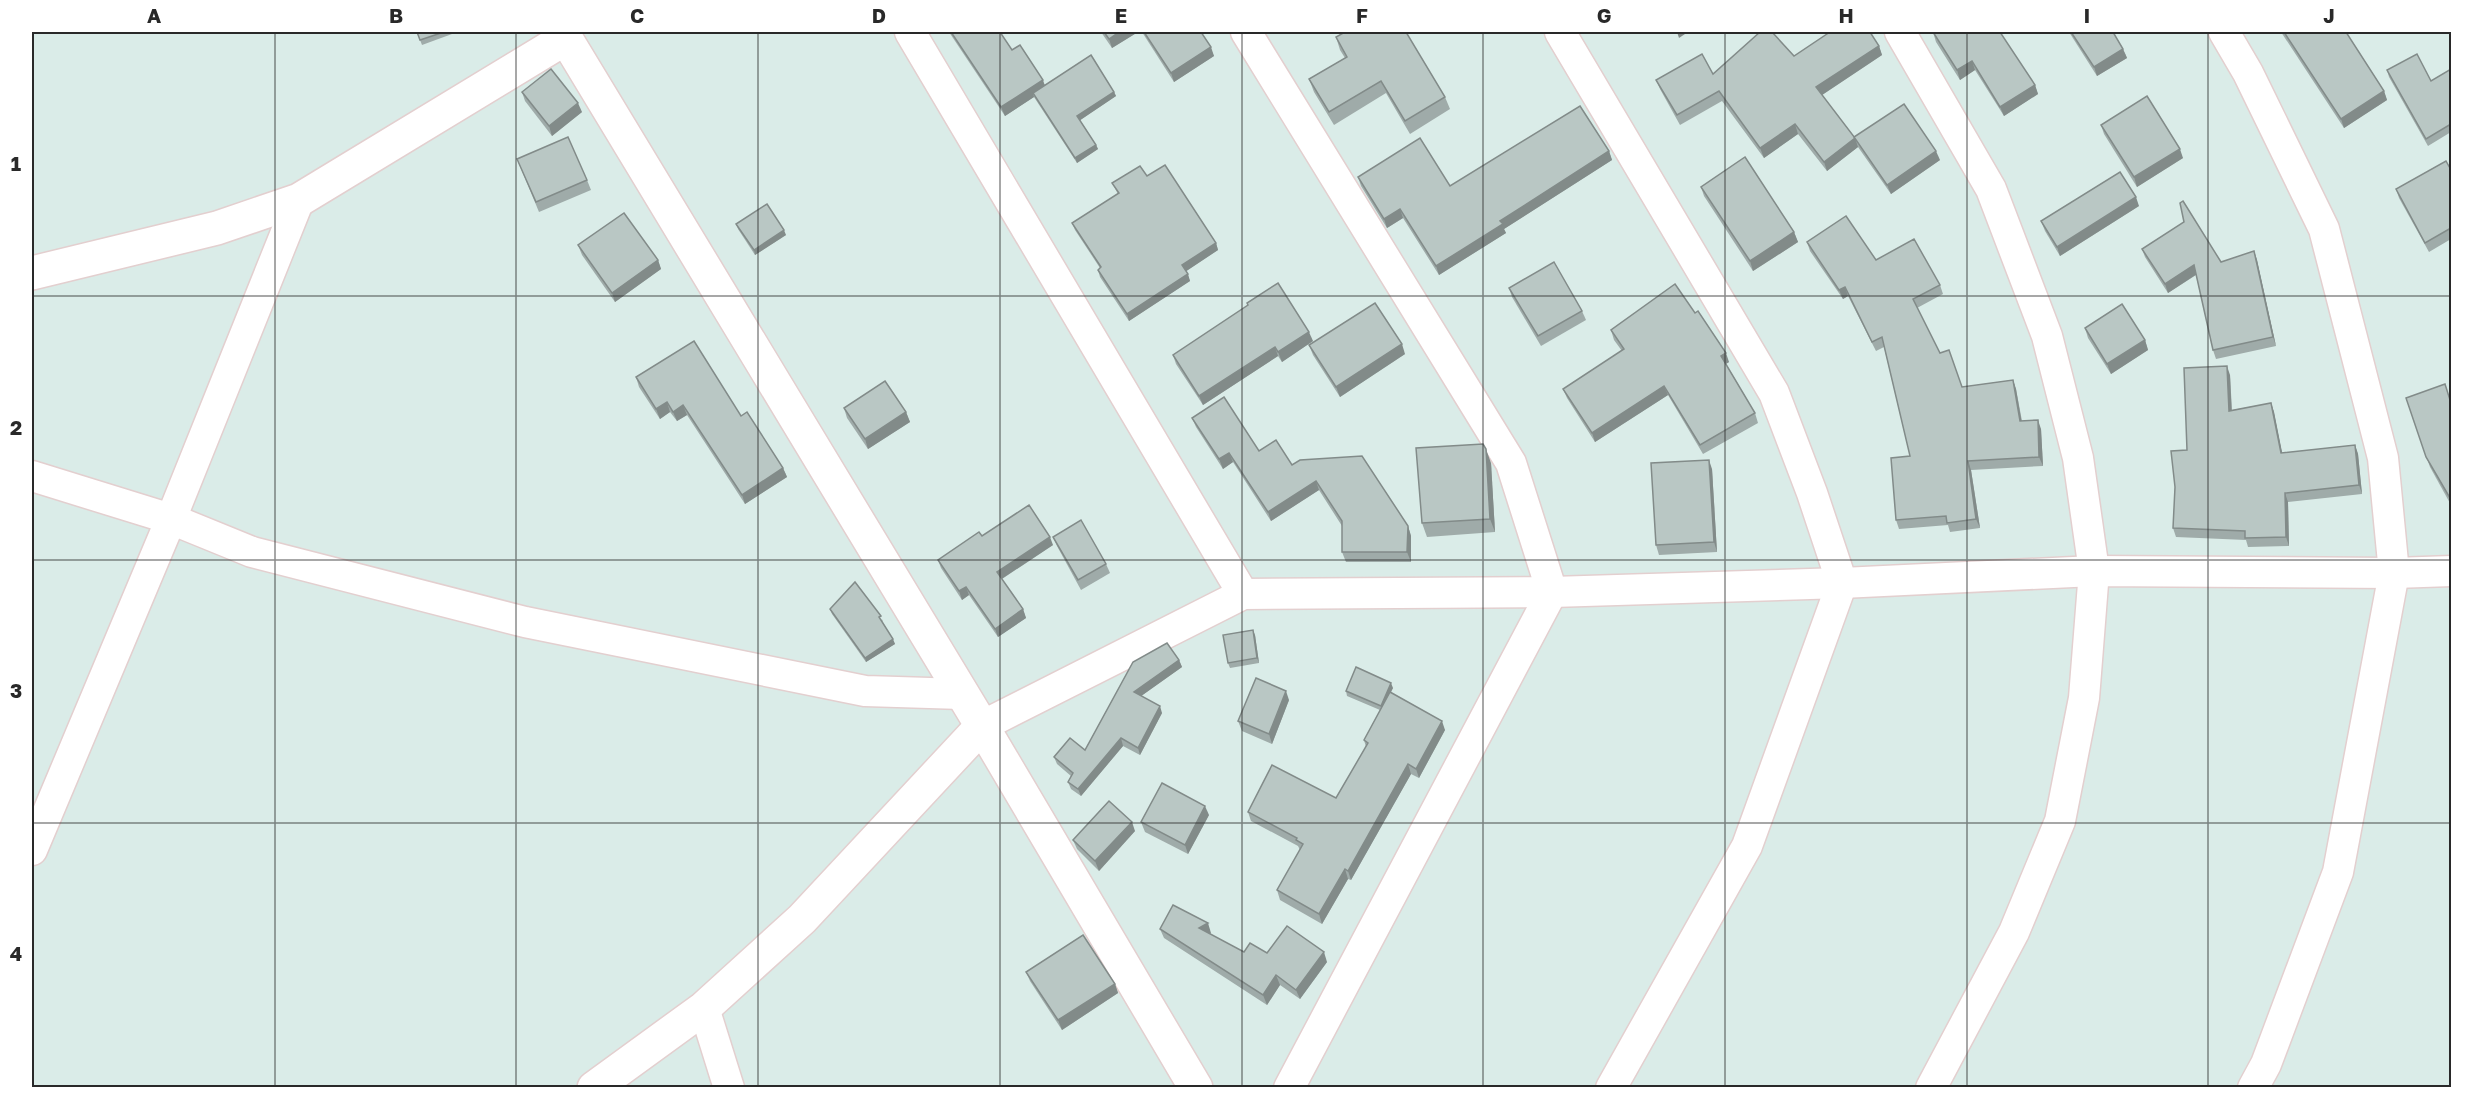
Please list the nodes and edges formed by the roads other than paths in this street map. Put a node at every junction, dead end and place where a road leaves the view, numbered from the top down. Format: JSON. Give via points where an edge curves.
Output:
{"nodes":[{"id":1,"x":910,"y":32,"type":"edge"},
{"id":2,"x":1246,"y":32,"type":"edge"},
{"id":3,"x":1560,"y":32,"type":"edge"},
{"id":4,"x":1900,"y":32,"type":"edge"},
{"id":5,"x":2224,"y":32,"type":"edge"},
{"id":6,"x":564,"y":35,"type":"edge"},
{"id":7,"x":299,"y":200,"type":"junction"},
{"id":8,"x":32,"y":273,"type":"edge"},
{"id":9,"x":32,"y":476,"type":"edge"},
{"id":10,"x":171,"y":519,"type":"junction"},
{"id":11,"x":2094,"y":571,"type":"junction"},
{"id":12,"x":2451,"y":571,"type":"edge"},
{"id":13,"x":2394,"y":573,"type":"junction"},
{"id":14,"x":1842,"y":583,"type":"junction"},
{"id":15,"x":1551,"y":592,"type":"junction"},
{"id":16,"x":1243,"y":594,"type":"junction"},
{"id":17,"x":962,"y":694,"type":"junction"},
{"id":18,"x":982,"y":726,"type":"junction"},
{"id":19,"x":32,"y":850,"type":"edge"},
{"id":20,"x":704,"y":1008,"type":"junction"},
{"id":21,"x":594,"y":1088,"type":"edge"},
{"id":22,"x":729,"y":1088,"type":"edge"},
{"id":23,"x":1196,"y":1088,"type":"edge"},
{"id":24,"x":1289,"y":1088,"type":"edge"},
{"id":25,"x":1611,"y":1088,"type":"edge"},
{"id":26,"x":1931,"y":1088,"type":"edge"},
{"id":27,"x":2253,"y":1088,"type":"edge"}],
"edges":[{"from":1,"to":16,"type":"street"},
{"from":2,"to":15,"type":"street","via":[[1511,463]]},
{"from":3,"to":14,"type":"street","via":[[1774,393]]},
{"from":4,"to":11,"type":"street","via":[[1991,189],[2047,336],[2078,459]]},
{"from":5,"to":13,"type":"street","via":[[2324,229],[2383,458]]},
{"from":6,"to":7,"type":"street"},
{"from":6,"to":17,"type":"street"},
{"from":7,"to":8,"type":"street","via":[[217,228]]},
{"from":7,"to":10,"type":"street"},
{"from":9,"to":10,"type":"street"},
{"from":10,"to":17,"type":"street","via":[[252,552],[525,622],[865,691]]},
{"from":10,"to":19,"type":"street"},
{"from":11,"to":13,"type":"street"},
{"from":11,"to":14,"type":"street"},
{"from":11,"to":26,"type":"street","via":[[2084,698],[2060,821],[2014,932]]},
{"from":12,"to":13,"type":"street"},
{"from":13,"to":27,"type":"street","via":[[2338,872],[2266,1064]]},
{"from":14,"to":15,"type":"street"},
{"from":14,"to":25,"type":"street","via":[[1747,846]]},
{"from":15,"to":16,"type":"street"},
{"from":15,"to":24,"type":"street"},
{"from":16,"to":18,"type":"street"},
{"from":17,"to":18,"type":"street"},
{"from":18,"to":20,"type":"street","via":[[802,919]]},
{"from":18,"to":23,"type":"street"},
{"from":20,"to":21,"type":"street"},
{"from":20,"to":22,"type":"street"}]}
